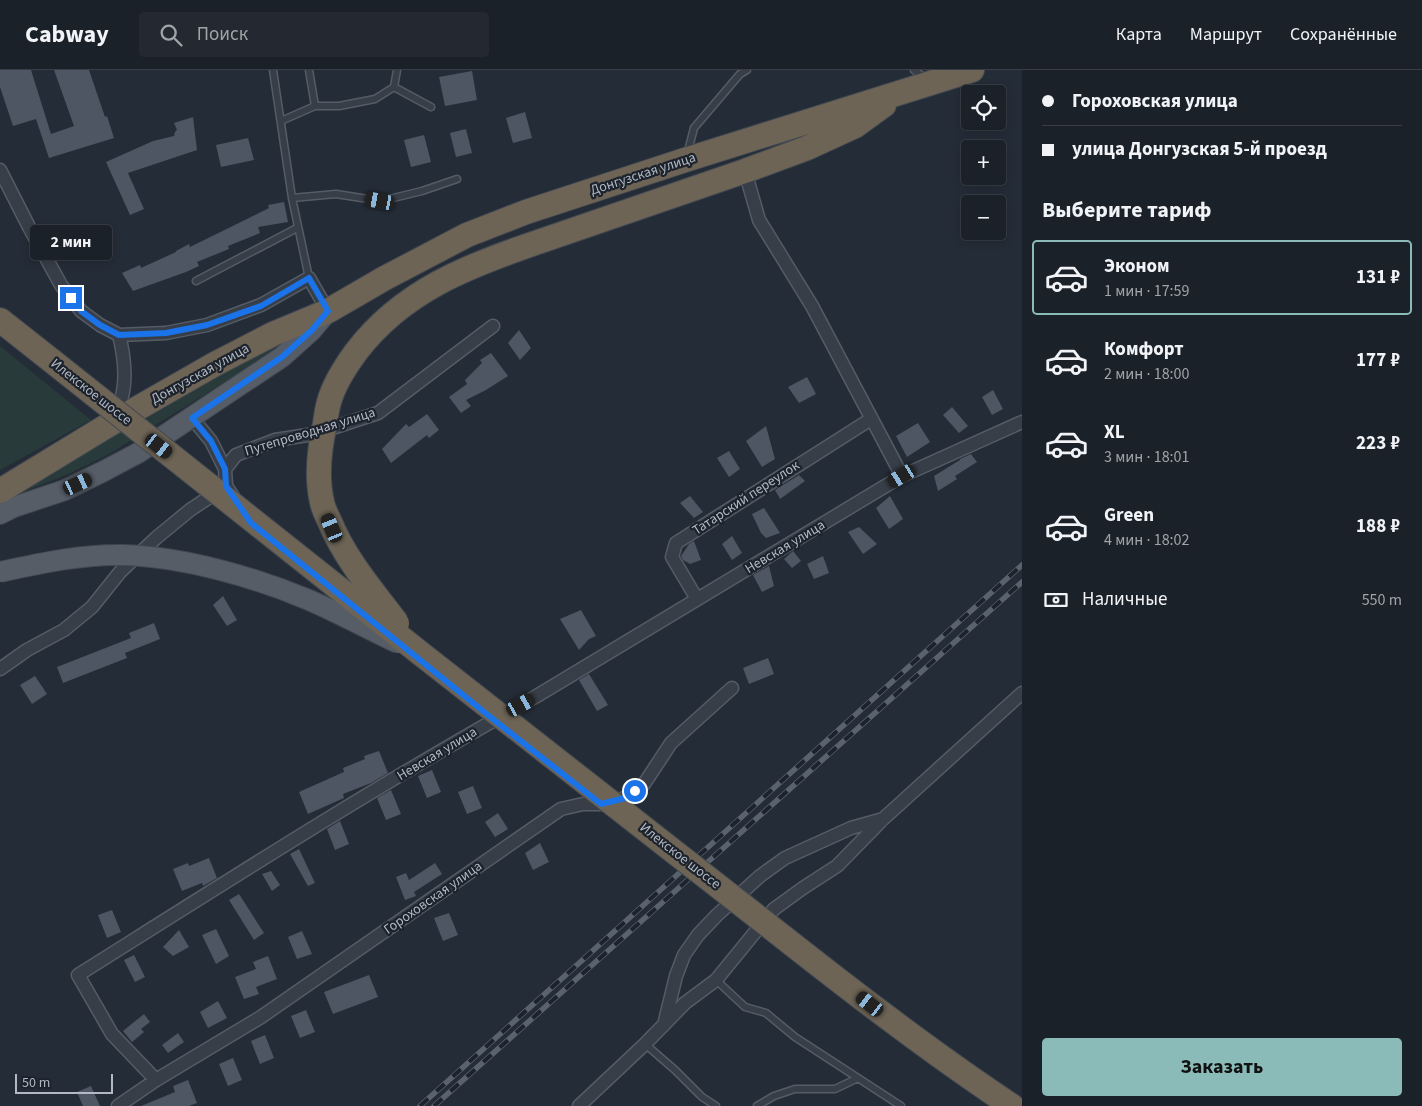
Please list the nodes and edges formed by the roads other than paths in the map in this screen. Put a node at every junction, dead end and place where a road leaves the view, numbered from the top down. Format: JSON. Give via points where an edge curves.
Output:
{"nodes":[{"id":1,"x":273,"y":70,"type":"edge"},
{"id":2,"x":309,"y":70,"type":"edge"},
{"id":3,"x":397,"y":70,"type":"edge"},
{"id":4,"x":747,"y":70,"type":"edge"},
{"id":5,"x":972,"y":70,"type":"edge"},
{"id":6,"x":922,"y":76,"type":"edge"},
{"id":7,"x":394,"y":87,"type":"junction"},
{"id":8,"x":904,"y":92,"type":"junction"},
{"id":9,"x":315,"y":106,"type":"junction"},
{"id":10,"x":431,"y":107,"type":"dead end"},
{"id":11,"x":281,"y":121,"type":"junction"},
{"id":12,"x":685,"y":160,"type":"junction"},
{"id":13,"x":0,"y":170,"type":"edge"},
{"id":14,"x":745,"y":171,"type":"junction"},
{"id":15,"x":457,"y":179,"type":"dead end"},
{"id":16,"x":292,"y":198,"type":"junction"},
{"id":17,"x":298,"y":228,"type":"junction"},
{"id":18,"x":309,"y":278,"type":"junction"},
{"id":19,"x":196,"y":281,"type":"dead end"},
{"id":20,"x":328,"y":311,"type":"junction"},
{"id":21,"x":0,"y":320,"type":"edge"},
{"id":22,"x":493,"y":326,"type":"dead end"},
{"id":23,"x":119,"y":335,"type":"junction"},
{"id":24,"x":192,"y":418,"type":"junction"},
{"id":25,"x":871,"y":419,"type":"junction"},
{"id":26,"x":1022,"y":422,"type":"edge"},
{"id":27,"x":110,"y":424,"type":"junction"},
{"id":28,"x":225,"y":469,"type":"junction"},
{"id":29,"x":902,"y":476,"type":"junction"},
{"id":30,"x":226,"y":486,"type":"junction"},
{"id":31,"x":0,"y":491,"type":"edge"},
{"id":32,"x":0,"y":514,"type":"edge"},
{"id":33,"x":0,"y":572,"type":"edge"},
{"id":34,"x":697,"y":599,"type":"junction"},
{"id":35,"x":420,"y":653,"type":"junction"},
{"id":36,"x":0,"y":669,"type":"edge"},
{"id":37,"x":732,"y":688,"type":"dead end"},
{"id":38,"x":1022,"y":693,"type":"edge"},
{"id":39,"x":494,"y":720,"type":"junction"},
{"id":40,"x":601,"y":804,"type":"junction"},
{"id":41,"x":883,"y":819,"type":"junction"},
{"id":42,"x":716,"y":980,"type":"junction"},
{"id":43,"x":664,"y":1026,"type":"junction"},
{"id":44,"x":646,"y":1044,"type":"junction"},
{"id":45,"x":858,"y":1078,"type":"junction"},
{"id":46,"x":156,"y":1080,"type":"junction"},
{"id":47,"x":118,"y":1106,"type":"edge"},
{"id":48,"x":579,"y":1106,"type":"edge"},
{"id":49,"x":716,"y":1106,"type":"edge"},
{"id":50,"x":757,"y":1106,"type":"edge"},
{"id":51,"x":901,"y":1106,"type":"edge"},
{"id":52,"x":1012,"y":1106,"type":"edge"}],
"edges":[{"from":1,"to":11,"type":"lane"},
{"from":2,"to":9,"type":"lane"},
{"from":3,"to":7,"type":"lane"},
{"from":4,"to":12,"type":"lane","via":[[694,128]]},
{"from":5,"to":6,"type":"highway","name":"Донгузская улица"},
{"from":6,"to":8,"type":"highway","name":"Донгузская улица"},
{"from":7,"to":9,"type":"lane","via":[[375,99],[339,106]]},
{"from":7,"to":10,"type":"lane"},
{"from":8,"to":12,"type":"highway","name":"Донгузская улица"},
{"from":8,"to":14,"type":"highway","via":[[855,126]]},
{"from":9,"to":11,"type":"lane"},
{"from":11,"to":16,"type":"lane"},
{"from":12,"to":20,"type":"highway","name":"Донгузская улица","via":[[466,235]]},
{"from":13,"to":23,"type":"street","via":[[61,285],[81,311]]},
{"from":14,"to":25,"type":"street","via":[[759,220],[812,306]]},
{"from":14,"to":35,"type":"highway","bridge":true,"via":[[454,274],[394,312],[367,338],[344,368],[330,400],[322,437],[318,466],[322,504],[348,559]]},
{"from":15,"to":16,"type":"lane","via":[[380,201],[336,194]]},
{"from":16,"to":17,"type":"lane"},
{"from":17,"to":18,"type":"lane"},
{"from":17,"to":19,"type":"lane"},
{"from":18,"to":20,"type":"street"},
{"from":18,"to":23,"type":"street","via":[[261,306],[207,325],[166,333]]},
{"from":20,"to":24,"type":"main road","name":"Донгузская улица","via":[[282,357]]},
{"from":20,"to":27,"type":"highway","name":"Донгузская улица","via":[[272,334]]},
{"from":21,"to":35,"type":"highway","name":"Илекское шоссе","bridge":true},
{"from":22,"to":28,"type":"street","name":"Путепроводная улица","via":[[378,413],[314,434],[275,440],[236,455]]},
{"from":23,"to":27,"type":"street","via":[[124,353],[124,380],[121,401]]},
{"from":24,"to":28,"type":"street","via":[[211,441]]},
{"from":24,"to":32,"type":"main road","name":"Донгузская улица","via":[[138,454],[104,471],[65,490]]},
{"from":25,"to":29,"type":"street"},
{"from":25,"to":34,"type":"street","name":"Татарский переулок","via":[[676,543],[672,557]]},
{"from":26,"to":29,"type":"street","name":"Невская улица"},
{"from":27,"to":31,"type":"highway","name":"Донгузская улица"},
{"from":28,"to":30,"type":"street"},
{"from":29,"to":34,"type":"street","name":"Невская улица"},
{"from":30,"to":36,"type":"street","via":[[156,538],[120,572],[92,607],[64,630]]},
{"from":30,"to":39,"type":"street","via":[[251,523]]},
{"from":33,"to":35,"type":"main road","bridge":true,"via":[[86,556],[124,555],[213,568],[310,600]]},
{"from":34,"to":39,"type":"street","name":"Невская улица"},
{"from":35,"to":52,"type":"highway","name":"Илекское шоссе","bridge":true,"via":[[815,962]]},
{"from":37,"to":40,"type":"street","name":"Гороховская улица","via":[[671,743],[644,784],[625,798]]},
{"from":38,"to":41,"type":"street"},
{"from":39,"to":40,"type":"street"},
{"from":39,"to":46,"type":"street","name":"Невская улица","via":[[312,827],[78,975],[112,1034]]},
{"from":40,"to":46,"type":"street","name":"Гороховская улица","via":[[561,809],[261,1017]]},
{"from":41,"to":42,"type":"street","via":[[837,866],[774,909]]},
{"from":41,"to":43,"type":"street","via":[[851,828],[785,858],[717,915],[684,955]]},
{"from":42,"to":43,"type":"street","via":[[685,1004]]},
{"from":42,"to":45,"type":"lane","via":[[745,1006],[766,1013],[795,1037]]},
{"from":43,"to":44,"type":"street"},
{"from":44,"to":48,"type":"street"},
{"from":44,"to":49,"type":"lane","via":[[702,1097]]},
{"from":45,"to":50,"type":"lane","via":[[835,1089],[795,1090],[774,1096]]},
{"from":45,"to":51,"type":"lane"},
{"from":46,"to":47,"type":"street","name":"Гороховская улица"}]}
